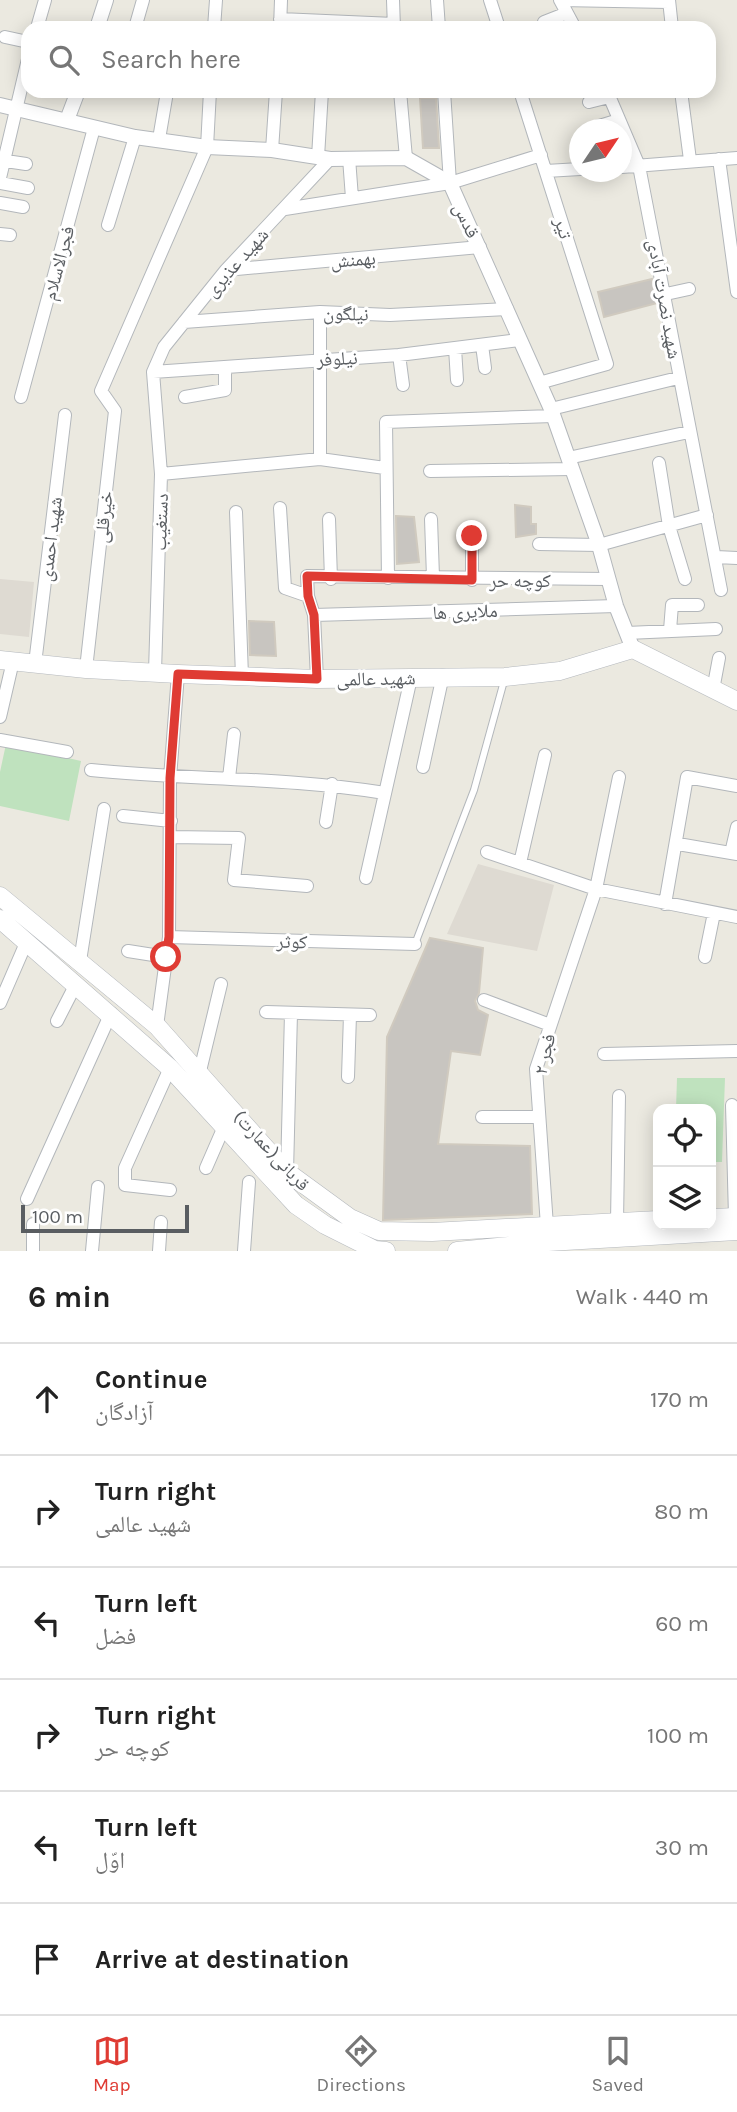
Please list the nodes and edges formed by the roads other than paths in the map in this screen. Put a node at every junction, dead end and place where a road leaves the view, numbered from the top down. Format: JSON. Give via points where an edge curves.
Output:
{"nodes":[{"id":1,"x":45,"y":0,"type":"edge"},
{"id":2,"x":104,"y":0,"type":"edge"},
{"id":3,"x":142,"y":0,"type":"edge"},
{"id":4,"x":216,"y":0,"type":"edge"},
{"id":5,"x":281,"y":0,"type":"edge"},
{"id":6,"x":393,"y":0,"type":"edge"},
{"id":7,"x":437,"y":0,"type":"edge"},
{"id":8,"x":490,"y":0,"type":"edge"},
{"id":9,"x":560,"y":0,"type":"edge"},
{"id":10,"x":669,"y":1,"type":"edge"},
{"id":11,"x":567,"y":13,"type":"junction"},
{"id":12,"x":39,"y":21,"type":"edge"},
{"id":13,"x":99,"y":21,"type":"edge"},
{"id":14,"x":137,"y":21,"type":"edge"},
{"id":15,"x":214,"y":21,"type":"edge"},
{"id":16,"x":280,"y":21,"type":"edge"},
{"id":17,"x":394,"y":21,"type":"edge"},
{"id":18,"x":438,"y":21,"type":"edge"},
{"id":19,"x":497,"y":21,"type":"edge"},
{"id":20,"x":547,"y":21,"type":"edge"},
{"id":21,"x":571,"y":21,"type":"edge"},
{"id":22,"x":671,"y":21,"type":"edge"},
{"id":23,"x":5,"y":37,"type":"dead end"},
{"id":24,"x":21,"y":40,"type":"edge"},
{"id":25,"x":21,"y":85,"type":"edge"},
{"id":26,"x":75,"y":98,"type":"edge"},
{"id":27,"x":166,"y":98,"type":"edge"},
{"id":28,"x":210,"y":98,"type":"edge"},
{"id":29,"x":276,"y":98,"type":"edge"},
{"id":30,"x":322,"y":98,"type":"edge"},
{"id":31,"x":401,"y":98,"type":"edge"},
{"id":32,"x":444,"y":98,"type":"edge"},
{"id":33,"x":522,"y":98,"type":"edge"},
{"id":34,"x":598,"y":98,"type":"edge"},
{"id":35,"x":610,"y":98,"type":"edge"},
{"id":36,"x":682,"y":98,"type":"edge"},
{"id":37,"x":589,"y":102,"type":"dead end"},
{"id":38,"x":0,"y":105,"type":"edge"},
{"id":39,"x":15,"y":107,"type":"junction"},
{"id":40,"x":619,"y":119,"type":"edge"},
{"id":41,"x":67,"y":120,"type":"junction"},
{"id":42,"x":94,"y":128,"type":"junction"},
{"id":43,"x":135,"y":137,"type":"junction"},
{"id":44,"x":159,"y":139,"type":"junction"},
{"id":45,"x":207,"y":147,"type":"junction"},
{"id":46,"x":272,"y":150,"type":"junction"},
{"id":47,"x":632,"y":150,"type":"edge"},
{"id":48,"x":4,"y":152,"type":"edge"},
{"id":49,"x":541,"y":155,"type":"junction"},
{"id":50,"x":324,"y":158,"type":"junction"},
{"id":51,"x":349,"y":158,"type":"junction"},
{"id":52,"x":407,"y":158,"type":"junction"},
{"id":53,"x":737,"y":158,"type":"edge"},
{"id":54,"x":719,"y":159,"type":"junction"},
{"id":55,"x":690,"y":160,"type":"junction"},
{"id":56,"x":26,"y":164,"type":"dead end"},
{"id":57,"x":632,"y":166,"type":"edge"},
{"id":58,"x":639,"y":166,"type":"junction"},
{"id":59,"x":569,"y":170,"type":"edge"},
{"id":60,"x":546,"y":171,"type":"junction"},
{"id":61,"x":0,"y":181,"type":"edge"},
{"id":62,"x":450,"y":183,"type":"junction"},
{"id":63,"x":28,"y":188,"type":"dead end"},
{"id":64,"x":352,"y":198,"type":"junction"},
{"id":65,"x":0,"y":203,"type":"edge"},
{"id":66,"x":23,"y":207,"type":"dead end"},
{"id":67,"x":285,"y":209,"type":"junction"},
{"id":68,"x":108,"y":225,"type":"dead end"},
{"id":69,"x":481,"y":247,"type":"junction"},
{"id":70,"x":226,"y":270,"type":"junction"},
{"id":71,"x":689,"y":289,"type":"dead end"},
{"id":72,"x":737,"y":292,"type":"edge"},
{"id":73,"x":666,"y":294,"type":"junction"},
{"id":74,"x":507,"y":309,"type":"junction"},
{"id":75,"x":320,"y":312,"type":"junction"},
{"id":76,"x":184,"y":322,"type":"junction"},
{"id":77,"x":519,"y":340,"type":"junction"},
{"id":78,"x":482,"y":345,"type":"junction"},
{"id":79,"x":455,"y":348,"type":"junction"},
{"id":80,"x":399,"y":355,"type":"junction"},
{"id":81,"x":319,"y":359,"type":"junction"},
{"id":82,"x":225,"y":366,"type":"junction"},
{"id":83,"x":485,"y":368,"type":"dead end"},
{"id":84,"x":153,"y":372,"type":"junction"},
{"id":85,"x":678,"y":378,"type":"junction"},
{"id":86,"x":457,"y":380,"type":"dead end"},
{"id":87,"x":539,"y":383,"type":"junction"},
{"id":88,"x":403,"y":385,"type":"dead end"},
{"id":89,"x":21,"y":397,"type":"dead end"},
{"id":90,"x":185,"y":397,"type":"dead end"},
{"id":91,"x":552,"y":412,"type":"junction"},
{"id":92,"x":65,"y":415,"type":"dead end"},
{"id":93,"x":689,"y":432,"type":"junction"},
{"id":94,"x":320,"y":459,"type":"junction"},
{"id":95,"x":570,"y":463,"type":"junction"},
{"id":96,"x":659,"y":463,"type":"dead end"},
{"id":97,"x":385,"y":468,"type":"junction"},
{"id":98,"x":430,"y":471,"type":"dead end"},
{"id":99,"x":161,"y":474,"type":"junction"},
{"id":100,"x":280,"y":508,"type":"dead end"},
{"id":101,"x":236,"y":512,"type":"dead end"},
{"id":102,"x":707,"y":515,"type":"junction"},
{"id":103,"x":329,"y":519,"type":"dead end"},
{"id":104,"x":431,"y":519,"type":"dead end"},
{"id":105,"x":669,"y":526,"type":"junction"},
{"id":106,"x":472,"y":536,"type":"dead end"},
{"id":107,"x":539,"y":544,"type":"dead end"},
{"id":108,"x":598,"y":545,"type":"junction"},
{"id":109,"x":716,"y":557,"type":"junction"},
{"id":110,"x":737,"y":558,"type":"edge"},
{"id":111,"x":433,"y":577,"type":"junction"},
{"id":112,"x":388,"y":578,"type":"junction"},
{"id":113,"x":331,"y":579,"type":"junction"},
{"id":114,"x":608,"y":579,"type":"junction"},
{"id":115,"x":685,"y":579,"type":"dead end"},
{"id":116,"x":472,"y":580,"type":"junction"},
{"id":117,"x":721,"y":590,"type":"dead end"},
{"id":118,"x":308,"y":596,"type":"junction"},
{"id":119,"x":698,"y":605,"type":"dead end"},
{"id":120,"x":616,"y":606,"type":"junction"},
{"id":121,"x":314,"y":615,"type":"junction"},
{"id":122,"x":716,"y":629,"type":"dead end"},
{"id":123,"x":670,"y":630,"type":"junction"},
{"id":124,"x":630,"y":641,"type":"junction"},
{"id":125,"x":719,"y":658,"type":"dead end"},
{"id":126,"x":7,"y":660,"type":"edge"},
{"id":127,"x":35,"y":664,"type":"junction"},
{"id":128,"x":86,"y":669,"type":"junction"},
{"id":129,"x":155,"y":672,"type":"junction"},
{"id":130,"x":178,"y":674,"type":"junction"},
{"id":131,"x":242,"y":676,"type":"junction"},
{"id":132,"x":443,"y":676,"type":"junction"},
{"id":133,"x":505,"y":677,"type":"junction"},
{"id":134,"x":411,"y":678,"type":"junction"},
{"id":135,"x":317,"y":679,"type":"junction"},
{"id":136,"x":713,"y":690,"type":"junction"},
{"id":137,"x":737,"y":701,"type":"edge"},
{"id":138,"x":0,"y":717,"type":"edge"},
{"id":139,"x":234,"y":734,"type":"dead end"},
{"id":140,"x":0,"y":740,"type":"edge"},
{"id":141,"x":67,"y":752,"type":"dead end"},
{"id":142,"x":545,"y":755,"type":"dead end"},
{"id":143,"x":423,"y":767,"type":"dead end"},
{"id":144,"x":91,"y":770,"type":"dead end"},
{"id":145,"x":619,"y":777,"type":"dead end"},
{"id":146,"x":170,"y":778,"type":"junction"},
{"id":147,"x":229,"y":778,"type":"junction"},
{"id":148,"x":332,"y":784,"type":"junction"},
{"id":149,"x":737,"y":786,"type":"edge"},
{"id":150,"x":385,"y":793,"type":"junction"},
{"id":151,"x":104,"y":809,"type":"dead end"},
{"id":152,"x":123,"y":816,"type":"dead end"},
{"id":153,"x":171,"y":821,"type":"junction"},
{"id":154,"x":327,"y":822,"type":"dead end"},
{"id":155,"x":737,"y":827,"type":"edge"},
{"id":156,"x":171,"y":837,"type":"junction"},
{"id":157,"x":678,"y":844,"type":"junction"},
{"id":158,"x":486,"y":852,"type":"dead end"},
{"id":159,"x":734,"y":853,"type":"edge"},
{"id":160,"x":520,"y":863,"type":"junction"},
{"id":161,"x":366,"y":878,"type":"dead end"},
{"id":162,"x":306,"y":886,"type":"dead end"},
{"id":163,"x":596,"y":888,"type":"junction"},
{"id":164,"x":0,"y":896,"type":"edge"},
{"id":165,"x":665,"y":904,"type":"junction"},
{"id":166,"x":714,"y":913,"type":"junction"},
{"id":167,"x":737,"y":917,"type":"edge"},
{"id":168,"x":0,"y":919,"type":"edge"},
{"id":169,"x":169,"y":937,"type":"junction"},
{"id":170,"x":26,"y":943,"type":"junction"},
{"id":171,"x":415,"y":944,"type":"joint"},
{"id":172,"x":128,"y":951,"type":"dead end"},
{"id":173,"x":166,"y":957,"type":"junction"},
{"id":174,"x":705,"y":957,"type":"dead end"},
{"id":175,"x":80,"y":961,"type":"junction"},
{"id":176,"x":76,"y":984,"type":"junction"},
{"id":177,"x":221,"y":984,"type":"dead end"},
{"id":178,"x":484,"y":1000,"type":"dead end"},
{"id":179,"x":0,"y":1003,"type":"edge"},
{"id":180,"x":266,"y":1012,"type":"dead end"},
{"id":181,"x":111,"y":1013,"type":"junction"},
{"id":182,"x":291,"y":1013,"type":"junction"},
{"id":183,"x":350,"y":1015,"type":"junction"},
{"id":184,"x":370,"y":1015,"type":"dead end"},
{"id":185,"x":57,"y":1021,"type":"dead end"},
{"id":186,"x":550,"y":1025,"type":"junction"},
{"id":187,"x":157,"y":1026,"type":"junction"},
{"id":188,"x":737,"y":1051,"type":"edge"},
{"id":189,"x":604,"y":1054,"type":"dead end"},
{"id":190,"x":170,"y":1068,"type":"junction"},
{"id":191,"x":200,"y":1071,"type":"junction"},
{"id":192,"x":348,"y":1076,"type":"dead end"},
{"id":193,"x":619,"y":1096,"type":"dead end"},
{"id":194,"x":733,"y":1105,"type":"dead end"},
{"id":195,"x":482,"y":1116,"type":"dead end"},
{"id":196,"x":538,"y":1117,"type":"junction"},
{"id":197,"x":223,"y":1129,"type":"junction"},
{"id":198,"x":206,"y":1168,"type":"dead end"},
{"id":199,"x":287,"y":1172,"type":"junction"},
{"id":200,"x":249,"y":1182,"type":"dead end"},
{"id":201,"x":98,"y":1187,"type":"dead end"},
{"id":202,"x":170,"y":1190,"type":"dead end"},
{"id":203,"x":27,"y":1199,"type":"dead end"},
{"id":204,"x":716,"y":1219,"type":"edge"},
{"id":205,"x":653,"y":1220,"type":"edge"},
{"id":206,"x":160,"y":1222,"type":"dead end"},
{"id":207,"x":617,"y":1222,"type":"junction"},
{"id":208,"x":736,"y":1222,"type":"edge"},
{"id":209,"x":33,"y":1224,"type":"dead end"},
{"id":210,"x":379,"y":1231,"type":"junction"},
{"id":211,"x":548,"y":1234,"type":"junction"},
{"id":212,"x":515,"y":1249,"type":"edge"},
{"id":213,"x":33,"y":1251,"type":"edge"},
{"id":214,"x":92,"y":1251,"type":"edge"},
{"id":215,"x":159,"y":1251,"type":"edge"},
{"id":216,"x":244,"y":1251,"type":"edge"},
{"id":217,"x":375,"y":1251,"type":"edge"},
{"id":218,"x":386,"y":1251,"type":"edge"},
{"id":219,"x":457,"y":1251,"type":"edge"}],
"edges":[{"from":1,"to":12,"type":"street"},
{"from":2,"to":13,"type":"street"},
{"from":3,"to":14,"type":"street"},
{"from":4,"to":15,"type":"street"},
{"from":5,"to":16,"type":"street"},
{"from":6,"to":17,"type":"street"},
{"from":7,"to":18,"type":"street"},
{"from":8,"to":19,"type":"street"},
{"from":9,"to":10,"type":"street"},
{"from":9,"to":11,"type":"street"},
{"from":10,"to":22,"type":"street"},
{"from":11,"to":20,"type":"street"},
{"from":11,"to":21,"type":"street"},
{"from":23,"to":24,"type":"street"},
{"from":25,"to":39,"type":"street"},
{"from":26,"to":41,"type":"street"},
{"from":27,"to":44,"type":"street"},
{"from":28,"to":45,"type":"street"},
{"from":29,"to":46,"type":"street"},
{"from":30,"to":50,"type":"street"},
{"from":31,"to":52,"type":"street"},
{"from":32,"to":62,"type":"street"},
{"from":33,"to":49,"type":"street","name":"تیر"},
{"from":34,"to":37,"type":"street"},
{"from":35,"to":40,"type":"street","name":"شهید نصرت آبادی"},
{"from":36,"to":55,"type":"street"},
{"from":38,"to":39,"type":"street"},
{"from":39,"to":41,"type":"street"},
{"from":39,"to":48,"type":"street"},
{"from":41,"to":42,"type":"street"},
{"from":42,"to":43,"type":"street"},
{"from":42,"to":89,"type":"street","name":"فجرالاسلام"},
{"from":43,"to":44,"type":"street"},
{"from":43,"to":68,"type":"street"},
{"from":44,"to":45,"type":"street"},
{"from":45,"to":46,"type":"street"},
{"from":45,"to":128,"type":"street","name":"خیرقلی","via":[[101,391],[114,411]]},
{"from":46,"to":50,"type":"street"},
{"from":47,"to":58,"type":"street","name":"شهید نصرت آبادی"},
{"from":48,"to":56,"type":"street"},
{"from":48,"to":61,"type":"street"},
{"from":49,"to":60,"type":"street","name":"تیر"},
{"from":49,"to":62,"type":"street"},
{"from":50,"to":51,"type":"street"},
{"from":50,"to":67,"type":"street","name":"شهید عذیری"},
{"from":51,"to":52,"type":"street"},
{"from":51,"to":64,"type":"street"},
{"from":52,"to":62,"type":"street","name":"قدس"},
{"from":53,"to":54,"type":"street"},
{"from":54,"to":55,"type":"street"},
{"from":54,"to":72,"type":"street"},
{"from":55,"to":58,"type":"street"},
{"from":57,"to":58,"type":"street"},
{"from":58,"to":73,"type":"street","name":"شهید نصرت آبادی"},
{"from":59,"to":60,"type":"street"},
{"from":60,"to":87,"type":"street","name":"تیر","via":[[607,364]]},
{"from":61,"to":63,"type":"street"},
{"from":62,"to":64,"type":"street"},
{"from":62,"to":69,"type":"street","name":"قدس"},
{"from":64,"to":67,"type":"street"},
{"from":65,"to":66,"type":"street"},
{"from":67,"to":70,"type":"street","name":"شهید عذیری"},
{"from":69,"to":70,"type":"street","name":"بهمنش"},
{"from":69,"to":74,"type":"street","name":"قدس"},
{"from":70,"to":76,"type":"street","name":"شهید عذیری"},
{"from":71,"to":73,"type":"street"},
{"from":73,"to":85,"type":"street","name":"شهید نصرت آبادی"},
{"from":74,"to":75,"type":"street","name":"نیلگون","via":[[390,315]]},
{"from":74,"to":77,"type":"street","name":"قدس"},
{"from":75,"to":76,"type":"street","name":"نیلگون"},
{"from":75,"to":81,"type":"street"},
{"from":76,"to":84,"type":"street","name":"شهید عذیری","via":[[164,347]]},
{"from":77,"to":78,"type":"street","name":"نیلوفر"},
{"from":77,"to":87,"type":"street","name":"قدس"},
{"from":78,"to":79,"type":"street","name":"نیلوفر"},
{"from":78,"to":83,"type":"street"},
{"from":79,"to":80,"type":"street","name":"نیلوفر"},
{"from":79,"to":86,"type":"street"},
{"from":80,"to":81,"type":"street","name":"نیلوفر"},
{"from":80,"to":88,"type":"street"},
{"from":81,"to":82,"type":"street","name":"نیلوفر"},
{"from":81,"to":94,"type":"street"},
{"from":82,"to":84,"type":"street","name":"نیلوفر"},
{"from":82,"to":90,"type":"street","via":[[225,390]]},
{"from":84,"to":99,"type":"street","name":"دستغیب"},
{"from":85,"to":91,"type":"street"},
{"from":85,"to":93,"type":"street","name":"شهید نصرت آبادی"},
{"from":87,"to":91,"type":"street","name":"قدس"},
{"from":91,"to":95,"type":"street","name":"قدس"},
{"from":91,"to":97,"type":"street","via":[[386,422]]},
{"from":92,"to":127,"type":"street","name":"شهید احمدی"},
{"from":93,"to":95,"type":"street"},
{"from":93,"to":102,"type":"street","name":"شهید نصرت آبادی"},
{"from":94,"to":97,"type":"street"},
{"from":94,"to":99,"type":"street"},
{"from":95,"to":98,"type":"street"},
{"from":95,"to":108,"type":"street","name":"قدس"},
{"from":96,"to":105,"type":"street"},
{"from":97,"to":112,"type":"street"},
{"from":99,"to":129,"type":"street","name":"دستغیب"},
{"from":100,"to":118,"type":"street","via":[[285,588]]},
{"from":101,"to":131,"type":"street"},
{"from":102,"to":105,"type":"street"},
{"from":102,"to":109,"type":"street","name":"شهید نصرت آبادی"},
{"from":103,"to":113,"type":"street"},
{"from":104,"to":111,"type":"street"},
{"from":105,"to":108,"type":"street"},
{"from":105,"to":115,"type":"street"},
{"from":106,"to":116,"type":"street"},
{"from":107,"to":108,"type":"street"},
{"from":108,"to":114,"type":"street","name":"قدس"},
{"from":109,"to":110,"type":"street"},
{"from":109,"to":117,"type":"street","name":"شهید نصرت آبادی"},
{"from":111,"to":112,"type":"street","name":"کوچه حر"},
{"from":111,"to":116,"type":"street","name":"کوچه حر"},
{"from":112,"to":113,"type":"street","name":"کوچه حر"},
{"from":113,"to":118,"type":"street","name":"کوچه حر","via":[[307,576]]},
{"from":114,"to":116,"type":"street","name":"کوچه حر"},
{"from":114,"to":120,"type":"street","name":"قدس"},
{"from":118,"to":121,"type":"street"},
{"from":119,"to":123,"type":"street","via":[[672,605]]},
{"from":120,"to":121,"type":"street","name":"ملایری ها"},
{"from":120,"to":124,"type":"street","name":"قدس"},
{"from":121,"to":135,"type":"street"},
{"from":122,"to":123,"type":"street"},
{"from":123,"to":124,"type":"street"},
{"from":124,"to":133,"type":"main road","name":"شهید عالمی","via":[[560,671]]},
{"from":124,"to":136,"type":"main road"},
{"from":125,"to":136,"type":"street"},
{"from":126,"to":127,"type":"main road","name":"شهید عالمی"},
{"from":126,"to":138,"type":"street"},
{"from":127,"to":128,"type":"main road","name":"شهید عالمی"},
{"from":128,"to":129,"type":"main road","name":"شهید عالمی"},
{"from":129,"to":130,"type":"main road","name":"شهید عالمی"},
{"from":130,"to":131,"type":"main road","name":"شهید عالمی"},
{"from":130,"to":146,"type":"street"},
{"from":131,"to":135,"type":"main road","name":"شهید عالمی"},
{"from":132,"to":133,"type":"main road","name":"شهید عالمی"},
{"from":132,"to":134,"type":"main road","name":"شهید عالمی"},
{"from":132,"to":143,"type":"street"},
{"from":133,"to":171,"type":"lane","via":[[474,790]]},
{"from":134,"to":135,"type":"main road","name":"شهید عالمی"},
{"from":134,"to":150,"type":"street"},
{"from":136,"to":137,"type":"main road"},
{"from":139,"to":147,"type":"street"},
{"from":140,"to":141,"type":"street"},
{"from":142,"to":160,"type":"street"},
{"from":144,"to":146,"type":"street"},
{"from":145,"to":163,"type":"street","name":"فجر ۲"},
{"from":146,"to":147,"type":"street"},
{"from":146,"to":153,"type":"street"},
{"from":147,"to":148,"type":"street"},
{"from":148,"to":150,"type":"street"},
{"from":148,"to":154,"type":"street"},
{"from":149,"to":157,"type":"street","via":[[687,777]]},
{"from":150,"to":161,"type":"street"},
{"from":151,"to":175,"type":"street"},
{"from":152,"to":153,"type":"street"},
{"from":153,"to":156,"type":"street"},
{"from":155,"to":159,"type":"street"},
{"from":156,"to":162,"type":"street","via":[[239,838],[234,880]]},
{"from":156,"to":169,"type":"street"},
{"from":157,"to":159,"type":"street"},
{"from":157,"to":165,"type":"street"},
{"from":158,"to":160,"type":"street"},
{"from":160,"to":163,"type":"street"},
{"from":163,"to":165,"type":"street"},
{"from":163,"to":186,"type":"street","name":"فجر ۲"},
{"from":164,"to":175,"type":"main road","name":"(عمارت)قربانی"},
{"from":165,"to":166,"type":"street"},
{"from":166,"to":167,"type":"street"},
{"from":166,"to":174,"type":"street"},
{"from":168,"to":170,"type":"main road","name":"(عمارت)قربانی"},
{"from":169,"to":171,"type":"street","name":"کوثر"},
{"from":169,"to":173,"type":"street"},
{"from":170,"to":176,"type":"main road","name":"(عمارت)قربانی"},
{"from":170,"to":179,"type":"street"},
{"from":172,"to":173,"type":"street"},
{"from":173,"to":187,"type":"street"},
{"from":175,"to":187,"type":"main road","name":"(عمارت)قربانی"},
{"from":176,"to":181,"type":"main road","name":"(عمارت)قربانی"},
{"from":176,"to":185,"type":"street"},
{"from":177,"to":191,"type":"street"},
{"from":178,"to":186,"type":"street"},
{"from":180,"to":182,"type":"street"},
{"from":181,"to":190,"type":"main road","name":"(عمارت)قربانی"},
{"from":181,"to":203,"type":"street"},
{"from":182,"to":183,"type":"street"},
{"from":182,"to":199,"type":"street"},
{"from":183,"to":184,"type":"street"},
{"from":183,"to":192,"type":"street"},
{"from":186,"to":196,"type":"street","name":"فجر ۲","via":[[536,1069]]},
{"from":187,"to":191,"type":"main road","name":"(عمارت)قربانی"},
{"from":188,"to":189,"type":"street"},
{"from":190,"to":197,"type":"main road","name":"(عمارت)قربانی"},
{"from":190,"to":202,"type":"street","via":[[125,1168],[125,1185]]},
{"from":191,"to":199,"type":"main road","name":"(عمارت)قربانی"},
{"from":193,"to":207,"type":"street"},
{"from":194,"to":208,"type":"street"},
{"from":195,"to":196,"type":"street"},
{"from":196,"to":211,"type":"street","name":"فجر ۲"},
{"from":197,"to":198,"type":"street"},
{"from":197,"to":217,"type":"main road","name":"(عمارت)قربانی","via":[[296,1205]]},
{"from":199,"to":210,"type":"main road","name":"(عمارت)قربانی","via":[[350,1218]]},
{"from":200,"to":216,"type":"street"},
{"from":201,"to":214,"type":"street"},
{"from":204,"to":208,"type":"main road"},
{"from":205,"to":207,"type":"main road","name":"(عمارت)قربانی"},
{"from":206,"to":215,"type":"street"},
{"from":207,"to":211,"type":"main road","name":"(عمارت)قربانی"},
{"from":208,"to":211,"type":"main road","name":"(عمارت)قربانی"},
{"from":209,"to":213,"type":"street"},
{"from":210,"to":211,"type":"main road","name":"(عمارت)قربانی"},
{"from":210,"to":217,"type":"main road"},
{"from":211,"to":212,"type":"main road","name":"(عمارت)قربانی"},
{"from":212,"to":219,"type":"main road","name":"(عمارت)قربانی"},
{"from":217,"to":218,"type":"main road","name":"(عمارت)قربانی"}]}
